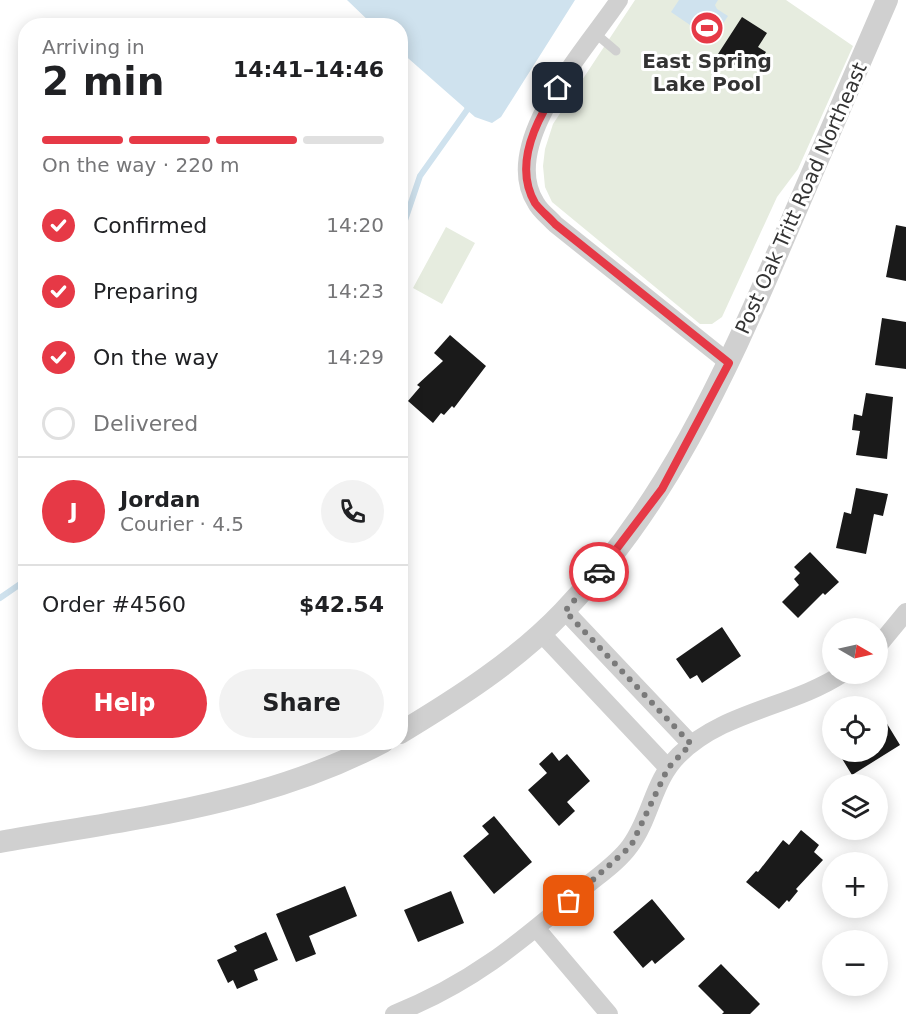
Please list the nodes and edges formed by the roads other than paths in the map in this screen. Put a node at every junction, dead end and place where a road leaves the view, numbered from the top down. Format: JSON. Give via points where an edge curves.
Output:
{"nodes":[{"id":1,"x":619,"y":0,"type":"edge"},
{"id":2,"x":888,"y":0,"type":"edge"},
{"id":3,"x":596,"y":34,"type":"junction"},
{"id":4,"x":616,"y":51,"type":"dead end"},
{"id":5,"x":729,"y":363,"type":"junction"},
{"id":6,"x":565,"y":611,"type":"junction"},
{"id":7,"x":906,"y":612,"type":"edge"},
{"id":8,"x":542,"y":633,"type":"junction"},
{"id":9,"x":888,"y":634,"type":"edge"},
{"id":10,"x":822,"y":683,"type":"edge"},
{"id":11,"x":408,"y":728,"type":"edge"},
{"id":12,"x":691,"y":744,"type":"junction"},
{"id":13,"x":366,"y":750,"type":"edge"},
{"id":14,"x":668,"y":768,"type":"junction"},
{"id":15,"x":0,"y":842,"type":"edge"},
{"id":16,"x":536,"y":928,"type":"junction"},
{"id":17,"x":394,"y":1014,"type":"edge"},
{"id":18,"x":609,"y":1014,"type":"edge"}],
"edges":[{"from":1,"to":3,"type":"street"},
{"from":2,"to":5,"type":"street","name":"Post Oak Tritt Road Northeast"},
{"from":3,"to":4,"type":"lane"},
{"from":3,"to":5,"type":"street","via":[[545,107],[531,135],[528,183],[536,203],[555,224]]},
{"from":5,"to":6,"type":"street","name":"Post Oak Tritt Road Northeast","via":[[662,489]]},
{"from":6,"to":8,"type":"street","name":"Post Oak Tritt Road Northeast"},
{"from":6,"to":12,"type":"street"},
{"from":7,"to":9,"type":"street"},
{"from":8,"to":11,"type":"street","name":"Post Oak Tritt Road Northeast","via":[[460,696]]},
{"from":8,"to":14,"type":"street"},
{"from":10,"to":12,"type":"street","via":[[735,720]]},
{"from":12,"to":14,"type":"street"},
{"from":13,"to":15,"type":"street","via":[[318,772],[256,792],[175,812]]},
{"from":14,"to":16,"type":"street","via":[[631,846]]},
{"from":16,"to":17,"type":"street","via":[[491,965]]},
{"from":16,"to":18,"type":"street"}]}
